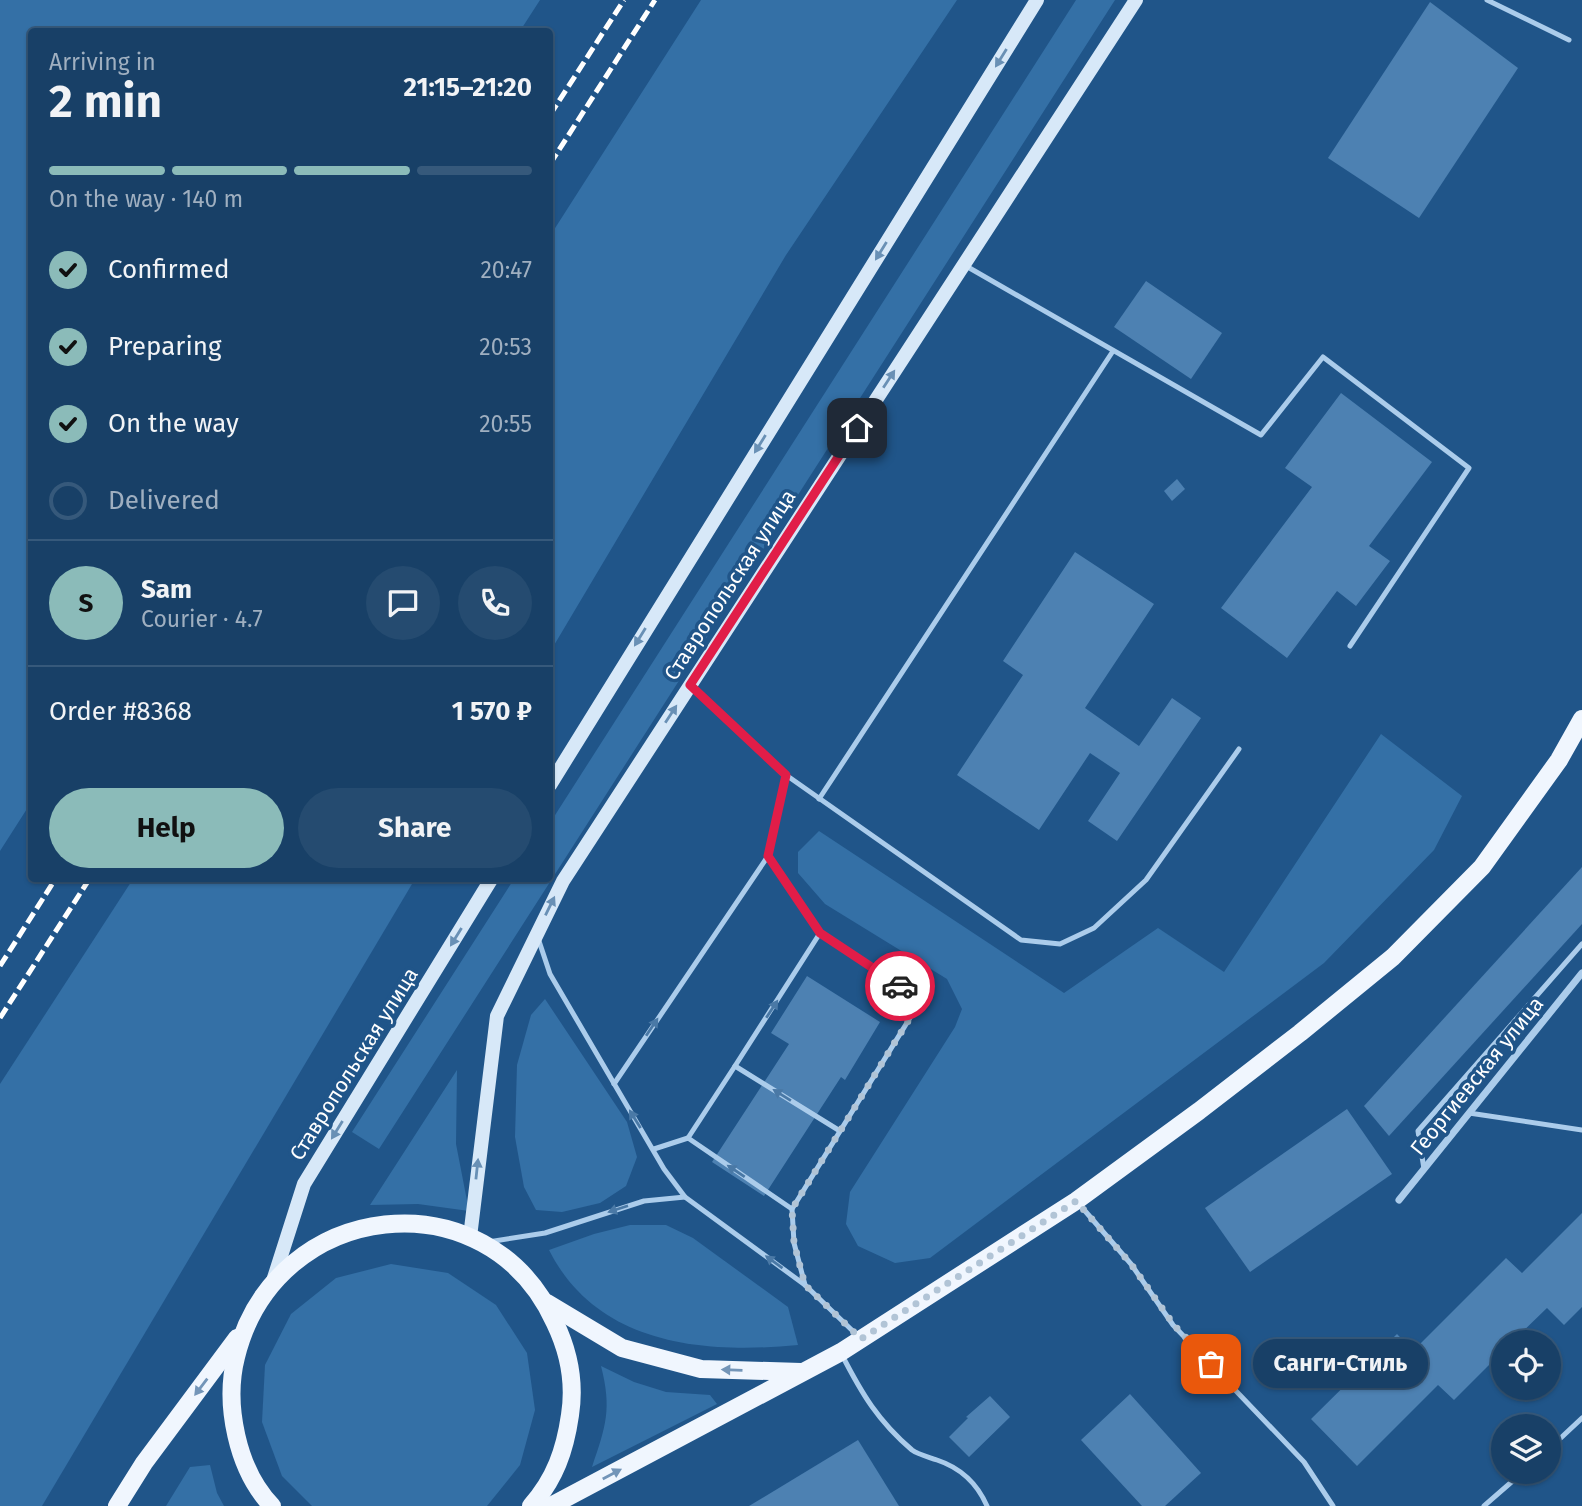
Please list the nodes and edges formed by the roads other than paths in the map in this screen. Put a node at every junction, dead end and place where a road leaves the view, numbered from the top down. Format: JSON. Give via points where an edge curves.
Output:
{"nodes":[{"id":1,"x":1037,"y":0,"type":"edge"},
{"id":2,"x":1136,"y":0,"type":"edge"},
{"id":3,"x":1487,"y":0,"type":"edge"},
{"id":4,"x":1569,"y":40,"type":"dead end"},
{"id":5,"x":964,"y":264,"type":"junction"},
{"id":6,"x":1113,"y":351,"type":"junction"},
{"id":7,"x":1350,"y":646,"type":"dead end"},
{"id":8,"x":690,"y":685,"type":"junction"},
{"id":9,"x":1582,"y":719,"type":"edge"},
{"id":10,"x":1239,"y":749,"type":"dead end"},
{"id":11,"x":786,"y":775,"type":"junction"},
{"id":12,"x":553,"y":780,"type":"edge"},
{"id":13,"x":819,"y":799,"type":"junction"},
{"id":14,"x":768,"y":856,"type":"junction"},
{"id":15,"x":490,"y":882,"type":"edge"},
{"id":16,"x":820,"y":933,"type":"junction"},
{"id":17,"x":537,"y":934,"type":"junction"},
{"id":18,"x":1582,"y":944,"type":"edge"},
{"id":19,"x":1582,"y":973,"type":"edge"},
{"id":20,"x":735,"y":1066,"type":"junction"},
{"id":21,"x":614,"y":1084,"type":"junction"},
{"id":22,"x":1469,"y":1113,"type":"junction"},
{"id":23,"x":1582,"y":1130,"type":"edge"},
{"id":24,"x":840,"y":1131,"type":"junction"},
{"id":25,"x":688,"y":1138,"type":"junction"},
{"id":26,"x":654,"y":1149,"type":"junction"},
{"id":27,"x":1424,"y":1169,"type":"junction"},
{"id":28,"x":685,"y":1197,"type":"junction"},
{"id":29,"x":1399,"y":1200,"type":"dead end"},
{"id":30,"x":1076,"y":1201,"type":"junction"},
{"id":31,"x":792,"y":1209,"type":"junction"},
{"id":32,"x":476,"y":1240,"type":"junction"},
{"id":33,"x":273,"y":1281,"type":"junction"},
{"id":34,"x":805,"y":1285,"type":"junction"},
{"id":35,"x":546,"y":1302,"type":"junction"},
{"id":36,"x":242,"y":1333,"type":"junction"},
{"id":37,"x":861,"y":1339,"type":"junction"},
{"id":38,"x":841,"y":1352,"type":"junction"},
{"id":39,"x":800,"y":1372,"type":"junction"},
{"id":40,"x":1582,"y":1418,"type":"edge"},
{"id":41,"x":1561,"y":1438,"type":"edge"},
{"id":42,"x":1509,"y":1484,"type":"edge"},
{"id":43,"x":117,"y":1506,"type":"edge"},
{"id":44,"x":272,"y":1506,"type":"edge"},
{"id":45,"x":531,"y":1506,"type":"edge"},
{"id":46,"x":551,"y":1506,"type":"edge"},
{"id":47,"x":987,"y":1506,"type":"edge"},
{"id":48,"x":1333,"y":1506,"type":"edge"},
{"id":49,"x":1484,"y":1506,"type":"edge"}],
"edges":[{"from":1,"to":12,"type":"main road","one_way":true},
{"from":2,"to":5,"type":"main road","name":"Ставропольская улица"},
{"from":3,"to":4,"type":"lane"},
{"from":5,"to":6,"type":"lane"},
{"from":8,"to":5,"type":"main road","name":"Ставропольская улица","one_way":true},
{"from":6,"to":7,"type":"lane","via":[[1261,435],[1323,357],[1469,468]]},
{"from":6,"to":13,"type":"lane"},
{"from":8,"to":11,"type":"lane"},
{"from":17,"to":8,"type":"main road","name":"Ставропольская улица","one_way":true,"via":[[563,881]]},
{"from":9,"to":30,"type":"main road","via":[[1559,760],[1482,867],[1393,957],[1219,1096]]},
{"from":10,"to":13,"type":"lane","via":[[1146,880],[1094,928],[1060,944],[1021,940]]},
{"from":11,"to":13,"type":"lane"},
{"from":11,"to":14,"type":"lane"},
{"from":14,"to":16,"type":"lane"},
{"from":21,"to":14,"type":"lane","one_way":true},
{"from":15,"to":33,"type":"main road","name":"Ставропольская улица","one_way":true,"via":[[304,1184]]},
{"from":20,"to":16,"type":"lane","one_way":true},
{"from":16,"to":24,"type":"lane","via":[[921,1000]]},
{"from":17,"to":21,"type":"lane","via":[[550,974]]},
{"from":32,"to":17,"type":"main road","name":"Ставропольская улица","one_way":true,"via":[[497,1016]]},
{"from":18,"to":27,"type":"lane","via":[[1418,1131]]},
{"from":19,"to":22,"type":"street","name":"Георгиевская улица"},
{"from":24,"to":20,"type":"lane","one_way":true},
{"from":20,"to":25,"type":"lane"},
{"from":26,"to":21,"type":"lane","one_way":true},
{"from":22,"to":23,"type":"lane"},
{"from":22,"to":27,"type":"street","name":"Георгиевская улица"},
{"from":24,"to":31,"type":"lane"},
{"from":25,"to":26,"type":"lane"},
{"from":31,"to":25,"type":"lane","one_way":true},
{"from":26,"to":28,"type":"lane"},
{"from":27,"to":29,"type":"street","name":"Георгиевская улица"},
{"from":28,"to":32,"type":"lane","one_way":true,"via":[[644,1201],[545,1233]]},
{"from":34,"to":28,"type":"lane","one_way":true},
{"from":30,"to":37,"type":"main road"},
{"from":30,"to":48,"type":"lane","via":[[1131,1264],[1174,1325],[1304,1462]]},
{"from":31,"to":34,"type":"lane","via":[[794,1243]]},
{"from":32,"to":33,"type":"main road","via":[[429,1225],[385,1223],[343,1233],[304,1253]]},
{"from":32,"to":35,"type":"main road","via":[[518,1268]]},
{"from":33,"to":36,"type":"main road"},
{"from":34,"to":37,"type":"lane"},
{"from":39,"to":35,"type":"main road","one_way":true,"via":[[701,1369],[622,1348]]},
{"from":35,"to":45,"type":"main road","via":[[567,1348],[573,1397],[566,1446],[545,1491]]},
{"from":36,"to":43,"type":"main road","one_way":true},
{"from":36,"to":44,"type":"main road","via":[[231,1377],[232,1422],[245,1464]]},
{"from":37,"to":38,"type":"main road"},
{"from":38,"to":39,"type":"main road"},
{"from":38,"to":47,"type":"lane","via":[[863,1397],[889,1429],[915,1452],[953,1466],[979,1488]]},
{"from":46,"to":39,"type":"main road","one_way":true},
{"from":40,"to":41,"type":"lane"},
{"from":42,"to":49,"type":"lane"}]}
